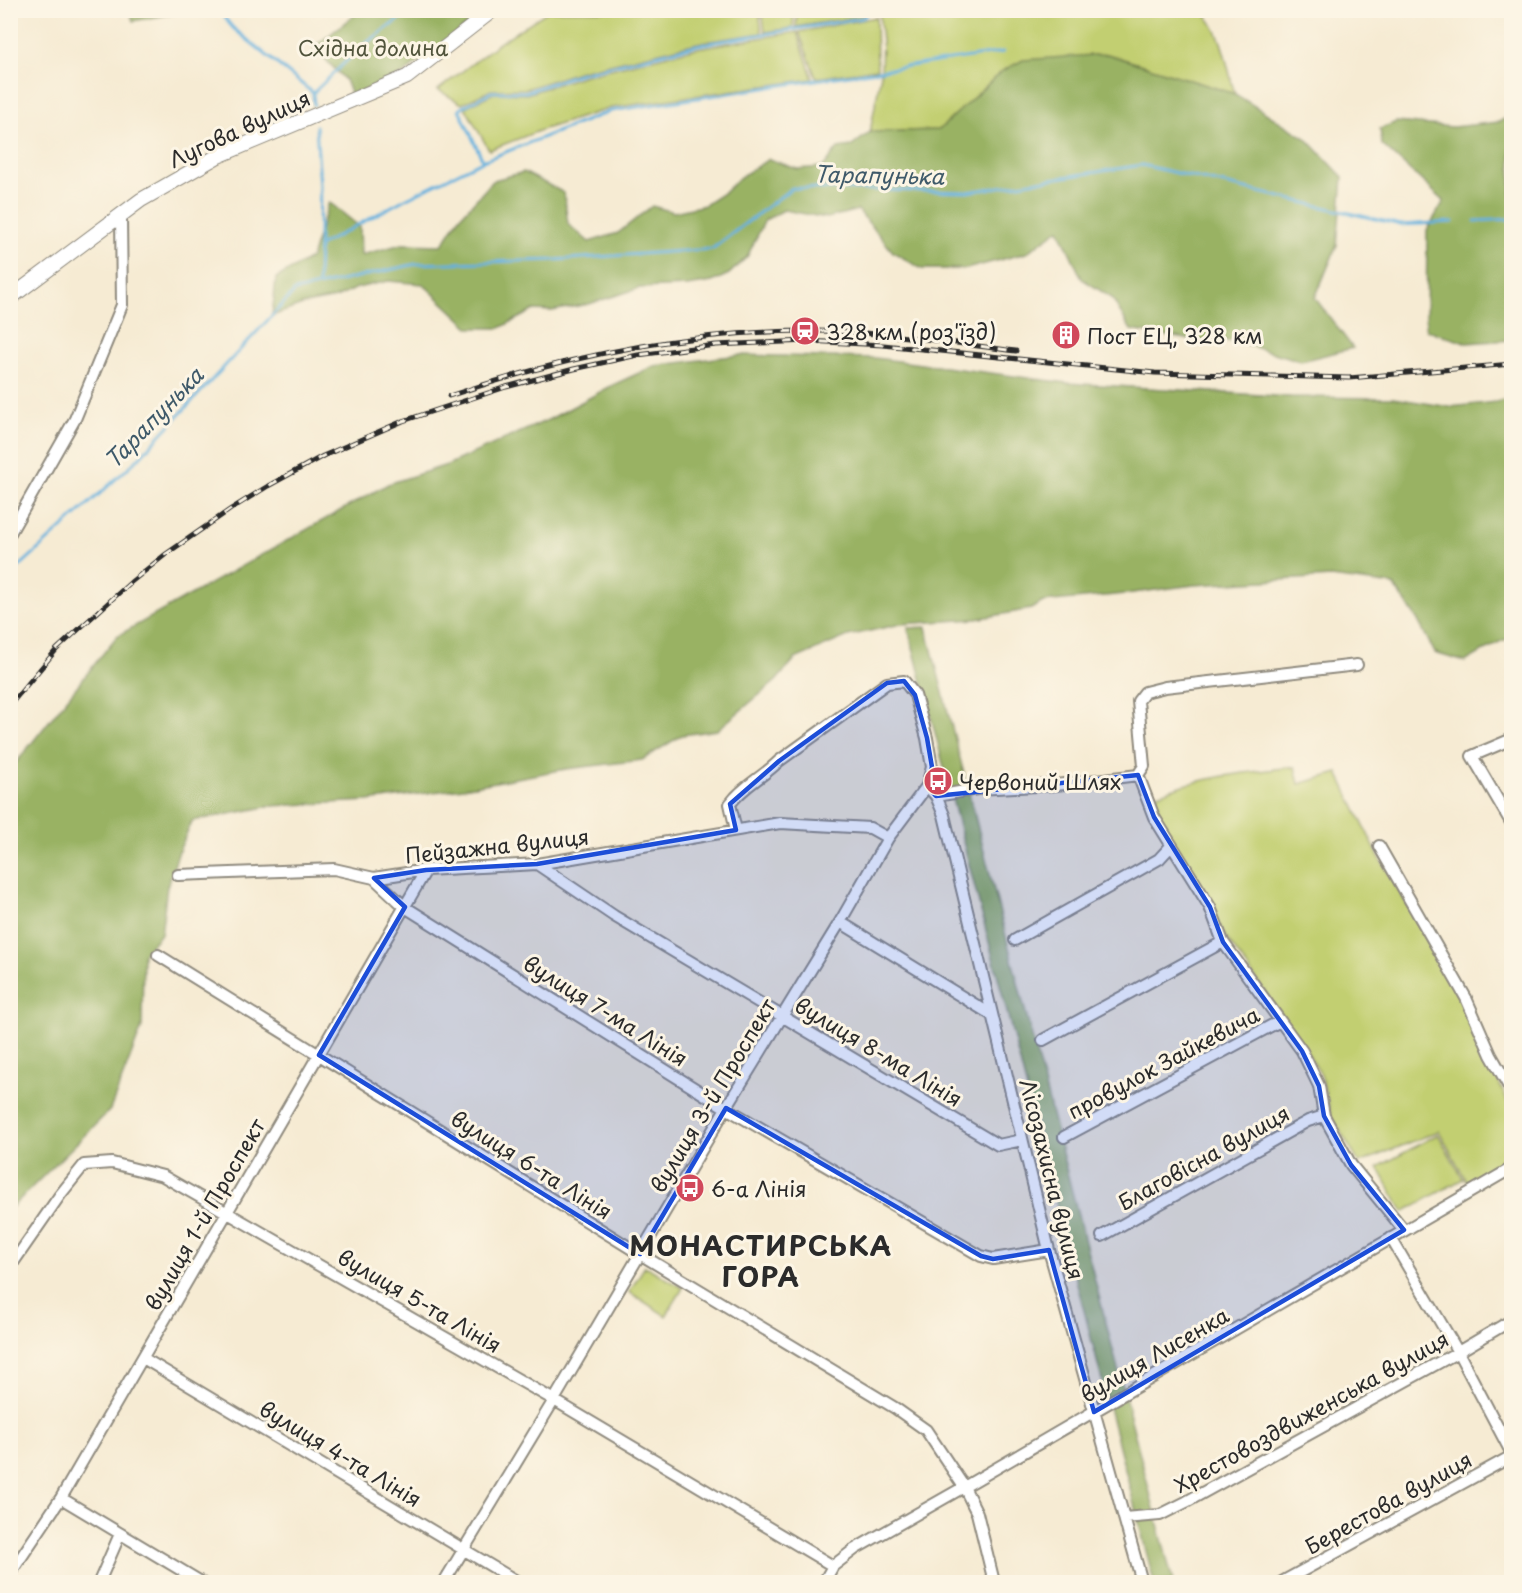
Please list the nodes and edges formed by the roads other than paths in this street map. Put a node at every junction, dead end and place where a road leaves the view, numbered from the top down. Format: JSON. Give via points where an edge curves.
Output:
{"nodes":[{"id":1,"x":493,"y":10,"type":"edge"},
{"id":2,"x":121,"y":214,"type":"junction"},
{"id":3,"x":10,"y":298,"type":"edge"},
{"id":4,"x":10,"y":533,"type":"edge"},
{"id":5,"x":1357,"y":664,"type":"dead end"},
{"id":6,"x":1512,"y":739,"type":"edge"},
{"id":7,"x":1141,"y":771,"type":"junction"},
{"id":8,"x":927,"y":786,"type":"junction"},
{"id":9,"x":936,"y":796,"type":"junction"},
{"id":10,"x":1512,"y":824,"type":"edge"},
{"id":11,"x":736,"y":830,"type":"junction"},
{"id":12,"x":888,"y":838,"type":"junction"},
{"id":13,"x":1171,"y":846,"type":"junction"},
{"id":14,"x":1379,"y":846,"type":"dead end"},
{"id":15,"x":537,"y":864,"type":"junction"},
{"id":16,"x":426,"y":870,"type":"junction"},
{"id":17,"x":178,"y":875,"type":"dead end"},
{"id":18,"x":374,"y":878,"type":"junction"},
{"id":19,"x":405,"y":907,"type":"junction"},
{"id":20,"x":840,"y":922,"type":"junction"},
{"id":21,"x":1015,"y":940,"type":"dead end"},
{"id":22,"x":1223,"y":942,"type":"junction"},
{"id":23,"x":158,"y":956,"type":"dead end"},
{"id":24,"x":992,"y":1015,"type":"junction"},
{"id":25,"x":783,"y":1016,"type":"junction"},
{"id":26,"x":1280,"y":1021,"type":"junction"},
{"id":27,"x":1043,"y":1040,"type":"dead end"},
{"id":28,"x":319,"y":1055,"type":"junction"},
{"id":29,"x":1512,"y":1092,"type":"edge"},
{"id":30,"x":726,"y":1108,"type":"junction"},
{"id":31,"x":1324,"y":1116,"type":"junction"},
{"id":32,"x":1064,"y":1137,"type":"dead end"},
{"id":33,"x":1022,"y":1140,"type":"junction"},
{"id":34,"x":1512,"y":1168,"type":"edge"},
{"id":35,"x":227,"y":1213,"type":"junction"},
{"id":36,"x":1404,"y":1230,"type":"junction"},
{"id":37,"x":1102,"y":1236,"type":"dead end"},
{"id":38,"x":1391,"y":1238,"type":"junction"},
{"id":39,"x":1049,"y":1250,"type":"junction"},
{"id":40,"x":640,"y":1254,"type":"junction"},
{"id":41,"x":10,"y":1267,"type":"edge"},
{"id":42,"x":1512,"y":1320,"type":"edge"},
{"id":43,"x":1458,"y":1352,"type":"junction"},
{"id":44,"x":143,"y":1358,"type":"junction"},
{"id":45,"x":554,"y":1400,"type":"junction"},
{"id":46,"x":1094,"y":1412,"type":"junction"},
{"id":47,"x":1512,"y":1455,"type":"edge"},
{"id":48,"x":964,"y":1487,"type":"junction"},
{"id":49,"x":61,"y":1498,"type":"junction"},
{"id":50,"x":1124,"y":1518,"type":"junction"},
{"id":51,"x":120,"y":1534,"type":"junction"},
{"id":52,"x":463,"y":1548,"type":"junction"},
{"id":53,"x":833,"y":1566,"type":"junction"},
{"id":54,"x":10,"y":1574,"type":"edge"},
{"id":55,"x":99,"y":1582,"type":"edge"},
{"id":56,"x":201,"y":1582,"type":"edge"},
{"id":57,"x":444,"y":1582,"type":"edge"},
{"id":58,"x":518,"y":1582,"type":"edge"},
{"id":59,"x":824,"y":1582,"type":"edge"},
{"id":60,"x":994,"y":1582,"type":"edge"},
{"id":61,"x":1142,"y":1582,"type":"edge"},
{"id":62,"x":1282,"y":1582,"type":"edge"}],
"edges":[{"from":1,"to":2,"type":"street","name":"Лугова вулиця","via":[[407,77],[218,156]]},
{"from":2,"to":3,"type":"street","name":"Лугова вулиця"},
{"from":2,"to":4,"type":"street","via":[[122,305],[75,419]]},
{"from":5,"to":7,"type":"street","via":[[1145,692],[1138,701]]},
{"from":6,"to":10,"type":"street","via":[[1472,756]]},
{"from":7,"to":9,"type":"street","via":[[1056,785],[977,789]]},
{"from":7,"to":13,"type":"street","via":[[1154,818]]},
{"from":8,"to":9,"type":"street","name":"Лісозахисна вулиця"},
{"from":8,"to":11,"type":"street","via":[[932,767],[915,695],[904,681],[887,683],[740,790],[730,804]]},
{"from":8,"to":12,"type":"street","name":"вулиця 3-й Проспект"},
{"from":9,"to":24,"type":"street","name":"Лісозахисна вулиця","via":[[944,815]]},
{"from":11,"to":12,"type":"street","name":"Пейзажна вулиця","via":[[780,823],[870,828]]},
{"from":11,"to":15,"type":"street","name":"Пейзажна вулиця"},
{"from":12,"to":20,"type":"street","name":"вулиця 3-й Проспект"},
{"from":13,"to":21,"type":"street","via":[[1159,859]]},
{"from":13,"to":22,"type":"street","via":[[1210,906]]},
{"from":14,"to":29,"type":"street","via":[[1466,998]]},
{"from":15,"to":16,"type":"street","name":"Пейзажна вулиця"},
{"from":15,"to":25,"type":"street","name":"вулиця 8-ма Лінія","via":[[614,916]]},
{"from":16,"to":18,"type":"street","name":"Пейзажна вулиця"},
{"from":16,"to":19,"type":"street","name":"вулиця 1-й Проспект"},
{"from":17,"to":18,"type":"street","name":"Пейзажна вулиця","via":[[334,869]]},
{"from":18,"to":19,"type":"street","name":"вулиця 7-ма Лінія"},
{"from":19,"to":28,"type":"street","name":"вулиця 1-й Проспект"},
{"from":19,"to":30,"type":"street","name":"вулиця 7-ма Лінія"},
{"from":20,"to":24,"type":"street"},
{"from":20,"to":25,"type":"street","name":"вулиця 3-й Проспект"},
{"from":22,"to":26,"type":"street"},
{"from":22,"to":27,"type":"street"},
{"from":23,"to":28,"type":"street","name":"вулиця 6-та Лінія"},
{"from":24,"to":33,"type":"street","name":"Лісозахисна вулиця"},
{"from":25,"to":30,"type":"street","name":"вулиця 3-й Проспект"},
{"from":25,"to":33,"type":"street","name":"вулиця 8-ма Лінія","via":[[998,1145]]},
{"from":26,"to":31,"type":"street","via":[[1313,1072]]},
{"from":26,"to":32,"type":"street","name":"провулок Зайкевича"},
{"from":28,"to":35,"type":"street","name":"вулиця 1-й Проспект"},
{"from":28,"to":40,"type":"street","name":"вулиця 6-та Лінія"},
{"from":30,"to":39,"type":"street","name":"вулиця 7-ма Лінія","via":[[981,1256],[993,1259]]},
{"from":30,"to":40,"type":"street","name":"вулиця 3-й Проспект"},
{"from":31,"to":36,"type":"street","via":[[1351,1165]]},
{"from":31,"to":37,"type":"street","name":"Благовісна вулиця","via":[[1308,1121]]},
{"from":33,"to":39,"type":"street","name":"Лісозахисна вулиця"},
{"from":34,"to":36,"type":"street","name":"вулиця Лисенка"},
{"from":35,"to":41,"type":"street","name":"вулиця 5-та Лінія","via":[[163,1176],[112,1163],[84,1166]]},
{"from":35,"to":44,"type":"street","name":"вулиця 1-й Проспект"},
{"from":35,"to":45,"type":"street","name":"вулиця 5-та Лінія"},
{"from":36,"to":38,"type":"street","name":"вулиця Лисенка"},
{"from":38,"to":43,"type":"street"},
{"from":38,"to":46,"type":"street","name":"вулиця Лисенка"},
{"from":39,"to":46,"type":"street","name":"Лісозахисна вулиця"},
{"from":40,"to":45,"type":"street","name":"вулиця 3-й Проспект"},
{"from":40,"to":48,"type":"street","name":"вулиця 6-та Лінія","via":[[926,1430]]},
{"from":42,"to":43,"type":"street","name":"Хрестовоздвиженська вулиця"},
{"from":43,"to":47,"type":"street"},
{"from":43,"to":50,"type":"street","name":"Хрестовоздвиженська вулиця","via":[[1160,1515]]},
{"from":44,"to":49,"type":"street","name":"вулиця 1-й Проспект"},
{"from":44,"to":52,"type":"street","name":"вулиця 4-та Лінія"},
{"from":45,"to":52,"type":"street","name":"вулиця 3-й Проспект"},
{"from":45,"to":53,"type":"street","name":"вулиця 5-та Лінія"},
{"from":46,"to":48,"type":"street","name":"вулиця Лисенка"},
{"from":46,"to":50,"type":"street","name":"Лісозахисна вулиця"},
{"from":47,"to":62,"type":"street","name":"Берестова вулиця"},
{"from":48,"to":53,"type":"street","name":"вулиця Лисенка","via":[[855,1549]]},
{"from":48,"to":60,"type":"street","name":"вулиця 6-та Лінія","via":[[977,1513]]},
{"from":49,"to":51,"type":"street"},
{"from":49,"to":54,"type":"street","name":"вулиця 1-й Проспект"},
{"from":50,"to":61,"type":"street","name":"Лісозахисна вулиця"},
{"from":51,"to":55,"type":"street"},
{"from":51,"to":56,"type":"street"},
{"from":52,"to":57,"type":"street","name":"вулиця 3-й Проспект"},
{"from":52,"to":58,"type":"street","name":"вулиця 4-та Лінія"},
{"from":53,"to":59,"type":"street","name":"вулиця Лисенка"}]}
